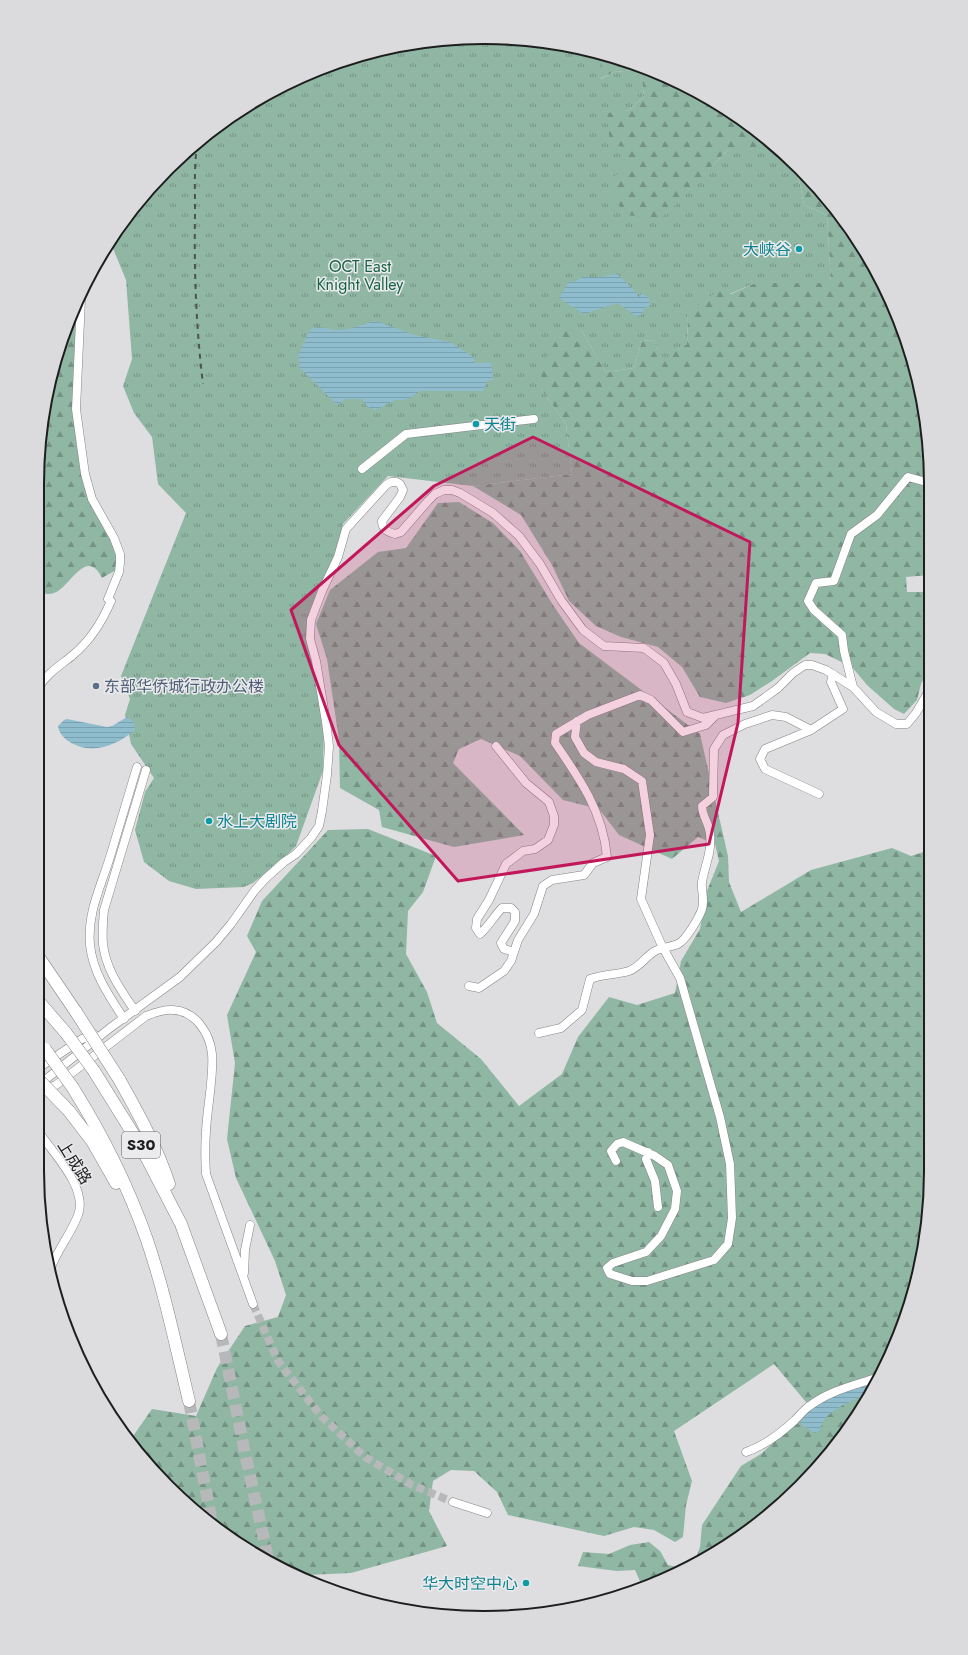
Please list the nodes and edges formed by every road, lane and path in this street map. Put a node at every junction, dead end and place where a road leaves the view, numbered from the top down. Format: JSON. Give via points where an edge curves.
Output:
{"nodes":[{"id":1,"x":81,"y":308,"type":"edge"},
{"id":2,"x":534,"y":419,"type":"dead end"},
{"id":3,"x":362,"y":469,"type":"dead end"},
{"id":4,"x":924,"y":481,"type":"edge"},
{"id":5,"x":833,"y":674,"type":"junction"},
{"id":6,"x":44,"y":680,"type":"edge"},
{"id":7,"x":853,"y":687,"type":"junction"},
{"id":8,"x":924,"y":699,"type":"edge"},
{"id":9,"x":716,"y":715,"type":"junction"},
{"id":10,"x":577,"y":721,"type":"junction"},
{"id":11,"x":811,"y":730,"type":"junction"},
{"id":12,"x":496,"y":746,"type":"dead end"},
{"id":13,"x":137,"y":767,"type":"dead end"},
{"id":14,"x":146,"y":770,"type":"dead end"},
{"id":15,"x":818,"y":794,"type":"dead end"},
{"id":16,"x":663,"y":948,"type":"junction"},
{"id":17,"x":514,"y":952,"type":"junction"},
{"id":18,"x":44,"y":965,"type":"edge"},
{"id":19,"x":469,"y":986,"type":"dead end"},
{"id":20,"x":44,"y":1008,"type":"edge"},
{"id":21,"x":135,"y":1011,"type":"junction"},
{"id":22,"x":124,"y":1019,"type":"junction"},
{"id":23,"x":110,"y":1028,"type":"junction"},
{"id":24,"x":539,"y":1033,"type":"dead end"},
{"id":25,"x":44,"y":1047,"type":"edge"},
{"id":26,"x":44,"y":1065,"type":"edge"},
{"id":27,"x":44,"y":1079,"type":"edge"},
{"id":28,"x":44,"y":1086,"type":"edge"},
{"id":29,"x":44,"y":1090,"type":"edge"},
{"id":30,"x":44,"y":1140,"type":"edge"},
{"id":31,"x":648,"y":1152,"type":"junction"},
{"id":32,"x":616,"y":1161,"type":"dead end"},
{"id":33,"x":658,"y":1207,"type":"dead end"},
{"id":34,"x":181,"y":1224,"type":"junction"},
{"id":35,"x":250,"y":1225,"type":"dead end"},
{"id":36,"x":147,"y":1240,"type":"junction"},
{"id":37,"x":53,"y":1262,"type":"edge"},
{"id":38,"x":244,"y":1278,"type":"junction"},
{"id":39,"x":252,"y":1304,"type":"tunnel mouth"},
{"id":40,"x":220,"y":1334,"type":"tunnel mouth"},
{"id":41,"x":871,"y":1380,"type":"edge"},
{"id":42,"x":189,"y":1402,"type":"tunnel mouth"},
{"id":43,"x":746,"y":1452,"type":"dead end"},
{"id":44,"x":453,"y":1502,"type":"tunnel mouth"},
{"id":45,"x":487,"y":1513,"type":"dead end"}],
"edges":[{"from":1,"to":6,"type":"street","via":[[76,409],[84,474],[94,504],[118,546],[120,563],[108,599],[111,602],[98,626],[80,648]]},
{"from":2,"to":3,"type":"street","via":[[406,434]]},
{"from":4,"to":7,"type":"street","via":[[908,477],[877,515],[851,534],[834,581],[816,583],[808,601],[814,610],[842,635]]},
{"from":5,"to":7,"type":"street"},
{"from":5,"to":9,"type":"street","via":[[812,665],[805,665],[753,706]]},
{"from":5,"to":11,"type":"street","via":[[831,682],[843,709]]},
{"from":7,"to":8,"type":"street","via":[[876,712],[896,724],[906,724]]},
{"from":9,"to":10,"type":"street","via":[[706,725],[683,732],[651,700],[640,695],[588,714]]},
{"from":9,"to":21,"type":"street","via":[[703,718],[687,712],[664,663],[644,648],[604,646],[583,630],[519,536],[493,513],[460,493],[444,490],[435,494],[401,532],[395,534],[387,531],[382,521],[403,490],[397,482],[391,482],[346,529],[338,557],[311,620],[310,639],[316,661],[329,746],[318,826],[304,847],[255,890],[231,924],[206,952],[180,977]]},
{"from":10,"to":16,"type":"street","via":[[576,737],[584,753],[596,762],[624,769],[642,781],[650,835],[641,899]]},
{"from":10,"to":17,"type":"street","via":[[556,734],[555,743],[590,796],[607,857],[593,863],[584,875],[552,880],[543,886],[534,914],[518,940]]},
{"from":11,"to":15,"type":"street","via":[[765,749],[760,759],[765,769]]},
{"from":11,"to":16,"type":"street","via":[[786,717],[772,715],[723,735],[714,748],[713,797],[702,806],[710,834],[709,859],[702,883],[702,910],[680,943]]},
{"from":12,"to":17,"type":"street","via":[[526,784],[548,802],[554,816],[554,825],[548,840],[535,849],[523,851],[506,864],[477,919],[476,928],[480,934],[502,908],[511,908],[515,912],[515,921],[501,943],[504,949]]},
{"from":13,"to":22,"type":"street","via":[[92,907],[90,932],[90,946],[98,975]]},
{"from":14,"to":21,"type":"street","via":[[104,910],[103,945],[110,970]]},
{"from":16,"to":24,"type":"street","via":[[654,951],[631,970],[590,979],[582,1010],[561,1028]]},
{"from":16,"to":31,"type":"street","via":[[680,978],[720,1118],[730,1164],[732,1218],[728,1244],[714,1260],[648,1281],[632,1281],[610,1274],[607,1268],[613,1263],[646,1252],[661,1236],[675,1209],[678,1191],[668,1165]]},
{"from":17,"to":19,"type":"street","via":[[504,971],[479,988]]},
{"from":18,"to":34,"type":"highway","bridge":true,"via":[[119,1079],[139,1115],[158,1155]]},
{"from":20,"to":34,"type":"highway","number":"S30","bridge":true,"via":[[94,1070],[140,1145]]},
{"from":21,"to":22,"type":"street"},
{"from":22,"to":23,"type":"street"},
{"from":23,"to":26,"type":"street","via":[[82,1039]]},
{"from":23,"to":27,"type":"street"},
{"from":25,"to":36,"type":"highway","number":"S30","bridge":true,"via":[[73,1088],[100,1133]]},
{"from":28,"to":36,"type":"highway","bridge":true,"via":[[69,1111],[100,1153]]},
{"from":29,"to":38,"type":"street","via":[[56,1085],[146,1016],[173,1010],[187,1013],[200,1024],[207,1035],[212,1054],[206,1132],[206,1174]]},
{"from":30,"to":37,"type":"street","name":"上成路","via":[[72,1178],[80,1197],[78,1215]]},
{"from":31,"to":32,"type":"street","via":[[623,1142],[611,1151]]},
{"from":31,"to":33,"type":"street","via":[[646,1159],[654,1181]]},
{"from":34,"to":40,"type":"highway","number":"S30"},
{"from":35,"to":38,"type":"street","via":[[245,1250]]},
{"from":36,"to":42,"type":"highway","number":"S30"},
{"from":38,"to":39,"type":"street"},
{"from":41,"to":43,"type":"street","via":[[828,1394],[808,1407],[770,1440]]},
{"from":44,"to":45,"type":"street"}]}
